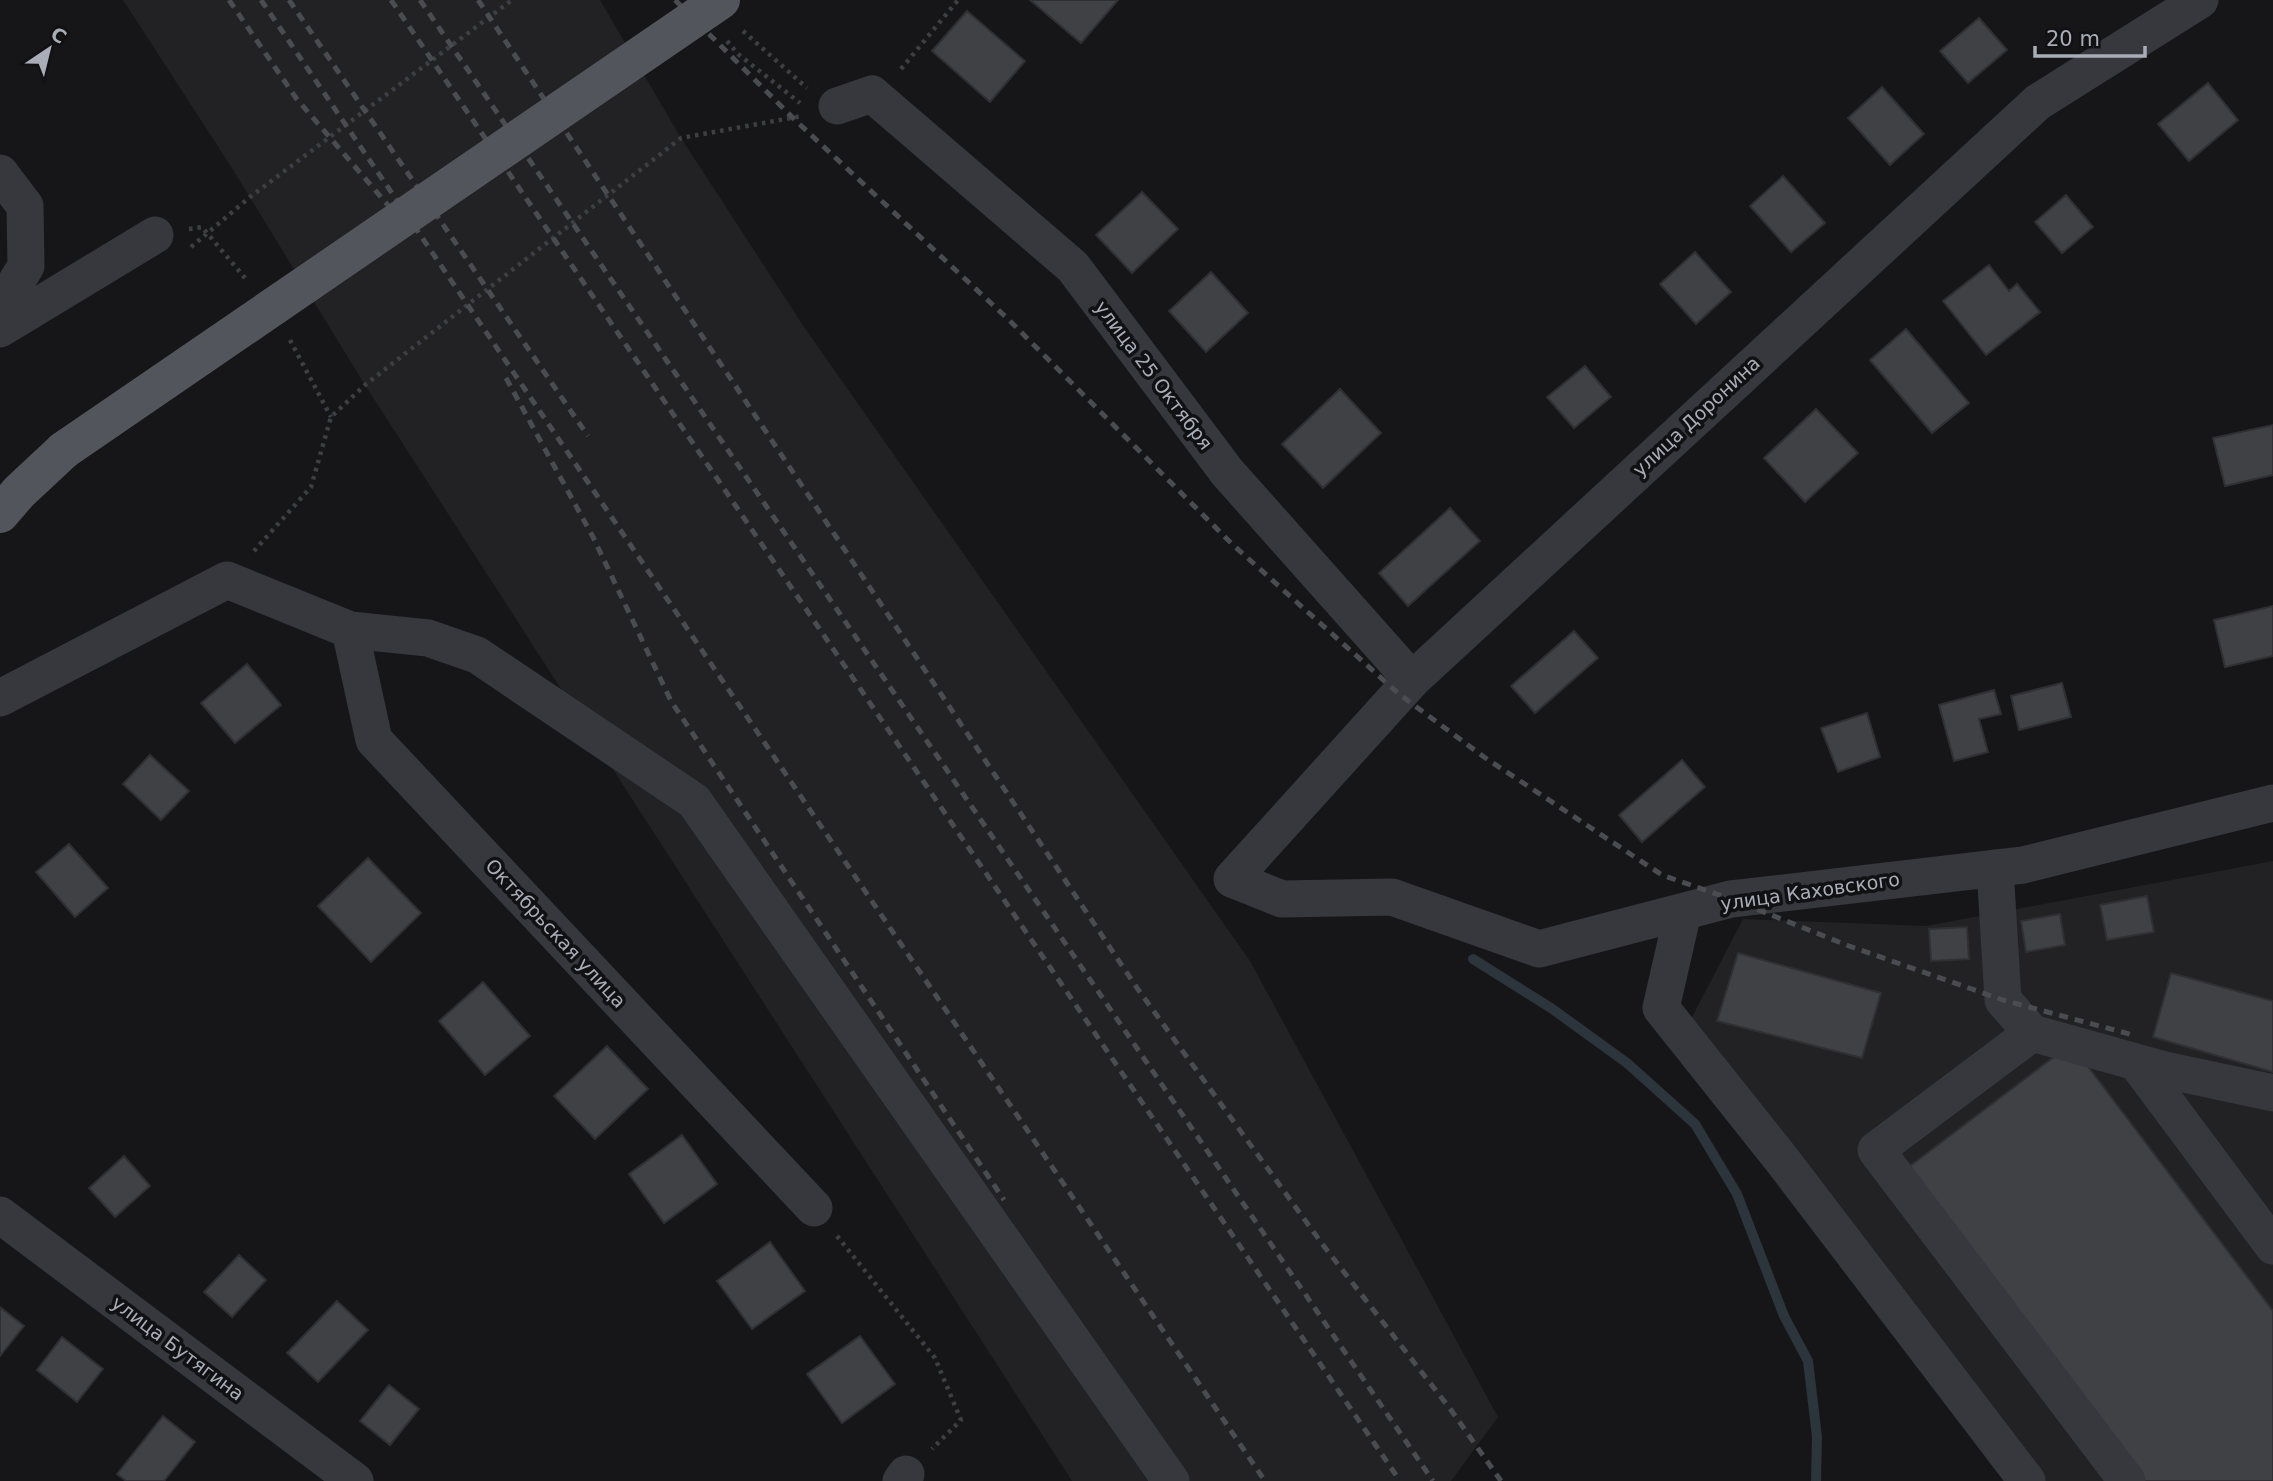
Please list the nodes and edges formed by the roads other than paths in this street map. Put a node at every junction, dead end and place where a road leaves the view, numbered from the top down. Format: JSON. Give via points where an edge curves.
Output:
{"nodes":[{"id":1,"x":2200,"y":0,"type":"edge"},
{"id":2,"x":728,"y":21,"type":"edge"},
{"id":3,"x":820,"y":104,"type":"road end"},
{"id":4,"x":0,"y":173,"type":"edge"},
{"id":5,"x":155,"y":235,"type":"road end"},
{"id":6,"x":0,"y":309,"type":"edge"},
{"id":7,"x":0,"y":329,"type":"edge"},
{"id":8,"x":0,"y":514,"type":"edge"},
{"id":9,"x":351,"y":630,"type":"junction"},
{"id":10,"x":1412,"y":680,"type":"junction"},
{"id":11,"x":0,"y":698,"type":"edge"},
{"id":12,"x":2273,"y":803,"type":"edge"},
{"id":13,"x":1995,"y":868,"type":"junction"},
{"id":14,"x":1232,"y":879,"type":"joint"},
{"id":15,"x":1683,"y":912,"type":"junction"},
{"id":16,"x":2032,"y":1033,"type":"junction"},
{"id":17,"x":2136,"y":1062,"type":"junction"},
{"id":18,"x":2273,"y":1093,"type":"edge"},
{"id":19,"x":814,"y":1208,"type":"road end"},
{"id":20,"x":0,"y":1215,"type":"edge"},
{"id":21,"x":2273,"y":1246,"type":"edge"},
{"id":22,"x":355,"y":1481,"type":"edge"},
{"id":23,"x":1171,"y":1481,"type":"edge"},
{"id":24,"x":2027,"y":1481,"type":"edge"},
{"id":25,"x":2127,"y":1481,"type":"edge"}],
"edges":[{"from":1,"to":10,"type":"street","name":"улица Доронина","via":[[2038,102]]},
{"from":2,"to":8,"type":"main road","bridge":true,"via":[[64,450]]},
{"from":3,"to":10,"type":"street","name":"улица 25 Октября","via":[[872,94],[1073,267],[1227,472]]},
{"from":4,"to":6,"type":"street","via":[[25,206],[26,266]]},
{"from":5,"to":7,"type":"street"},
{"from":9,"to":11,"type":"street","via":[[227,580]]},
{"from":9,"to":19,"type":"street","name":"Октябрьская улица","via":[[374,740]]},
{"from":9,"to":23,"type":"street","via":[[428,638],[477,655],[694,801]]},
{"from":10,"to":14,"type":"street","name":"улица Доронина"},
{"from":12,"to":13,"type":"street","name":"улица Каховского"},
{"from":13,"to":15,"type":"street","name":"улица Каховского","via":[[1731,899]]},
{"from":13,"to":16,"type":"street","via":[[2003,1000]]},
{"from":14,"to":15,"type":"street","name":"улица Каховского","via":[[1282,899],[1392,897],[1539,949]]},
{"from":15,"to":24,"type":"street","via":[[1661,1008]]},
{"from":16,"to":17,"type":"street"},
{"from":16,"to":25,"type":"street","via":[[1876,1150]]},
{"from":17,"to":18,"type":"street"},
{"from":17,"to":21,"type":"street"},
{"from":20,"to":22,"type":"street","name":"улица Бутягина"}]}
